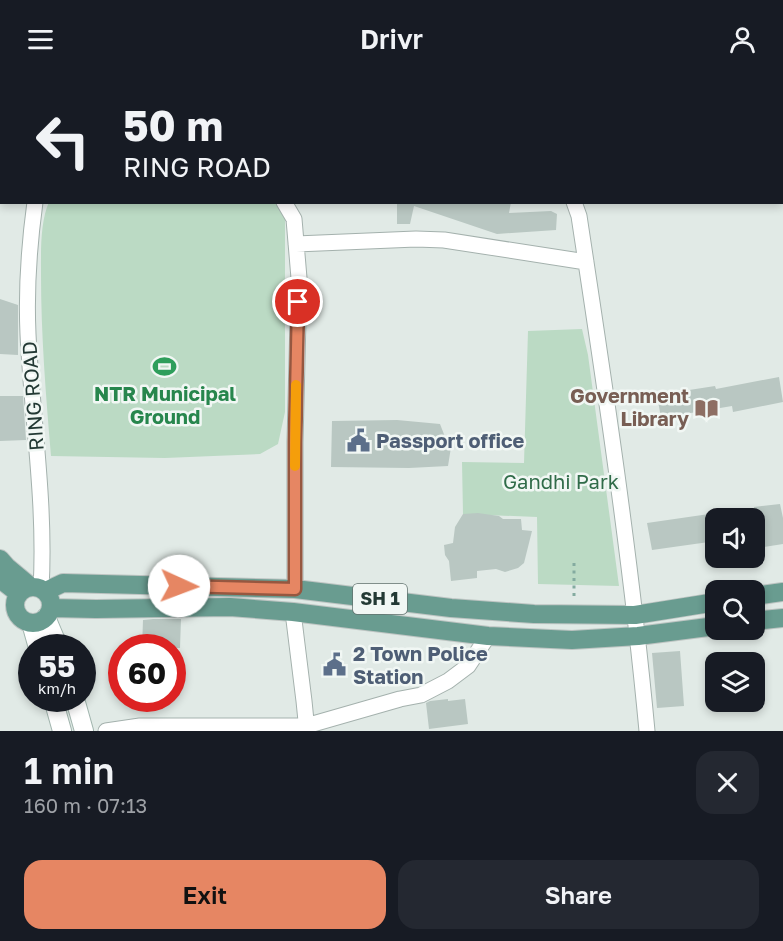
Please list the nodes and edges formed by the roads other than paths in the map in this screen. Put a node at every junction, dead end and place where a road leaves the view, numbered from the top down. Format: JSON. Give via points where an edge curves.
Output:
{"nodes":[{"id":1,"x":34,"y":204,"type":"edge"},
{"id":2,"x":285,"y":204,"type":"edge"},
{"id":3,"x":575,"y":204,"type":"edge"},
{"id":4,"x":296,"y":244,"type":"junction"},
{"id":5,"x":586,"y":262,"type":"junction"},
{"id":6,"x":0,"y":559,"type":"edge"},
{"id":7,"x":0,"y":579,"type":"edge"},
{"id":8,"x":295,"y":589,"type":"junction"},
{"id":9,"x":783,"y":592,"type":"edge"},
{"id":10,"x":765,"y":594,"type":"edge"},
{"id":11,"x":27,"y":603,"type":"edge"},
{"id":12,"x":705,"y":604,"type":"edge"},
{"id":13,"x":293,"y":612,"type":"junction"},
{"id":14,"x":635,"y":615,"type":"junction"},
{"id":15,"x":783,"y":618,"type":"edge"},
{"id":16,"x":765,"y":620,"type":"edge"},
{"id":17,"x":705,"y":627,"type":"edge"},
{"id":18,"x":35,"y":634,"type":"edge"},
{"id":19,"x":50,"y":634,"type":"edge"},
{"id":20,"x":488,"y":636,"type":"junction"},
{"id":21,"x":638,"y":636,"type":"junction"},
{"id":22,"x":57,"y":712,"type":"edge"},
{"id":23,"x":79,"y":712,"type":"edge"},
{"id":24,"x":307,"y":728,"type":"edge"},
{"id":25,"x":62,"y":731,"type":"edge"},
{"id":26,"x":84,"y":731,"type":"edge"},
{"id":27,"x":106,"y":731,"type":"edge"},
{"id":28,"x":647,"y":731,"type":"edge"}],
"edges":[{"from":1,"to":11,"type":"street","name":"RING ROAD","via":[[28,333],[43,530]]},
{"from":2,"to":4,"type":"street","via":[[294,219]]},
{"from":3,"to":5,"type":"street"},
{"from":4,"to":5,"type":"street","via":[[444,240]]},
{"from":4,"to":8,"type":"street","via":[[299,278]]},
{"from":5,"to":14,"type":"street"},
{"from":6,"to":11,"type":"main road"},
{"from":7,"to":11,"type":"main road"},
{"from":8,"to":11,"type":"main road","number":"SH 1","via":[[63,583]]},
{"from":8,"to":14,"type":"main road","number":"SH 1","via":[[451,608]]},
{"from":9,"to":10,"type":"main road"},
{"from":11,"to":13,"type":"main road","number":"SH 1","via":[[96,609],[230,607]]},
{"from":11,"to":18,"type":"main road"},
{"from":11,"to":19,"type":"main road"},
{"from":12,"to":14,"type":"main road","number":"SH 1"},
{"from":13,"to":20,"type":"main road","number":"SH 1"},
{"from":13,"to":24,"type":"street"},
{"from":14,"to":21,"type":"street"},
{"from":15,"to":16,"type":"main road"},
{"from":17,"to":21,"type":"main road","number":"SH 1"},
{"from":20,"to":21,"type":"main road","number":"SH 1","via":[[572,640]]},
{"from":20,"to":24,"type":"street","via":[[468,666],[421,695]]},
{"from":21,"to":28,"type":"street"},
{"from":22,"to":25,"type":"main road"},
{"from":23,"to":26,"type":"main road"},
{"from":24,"to":27,"type":"street","via":[[140,726]]}]}
